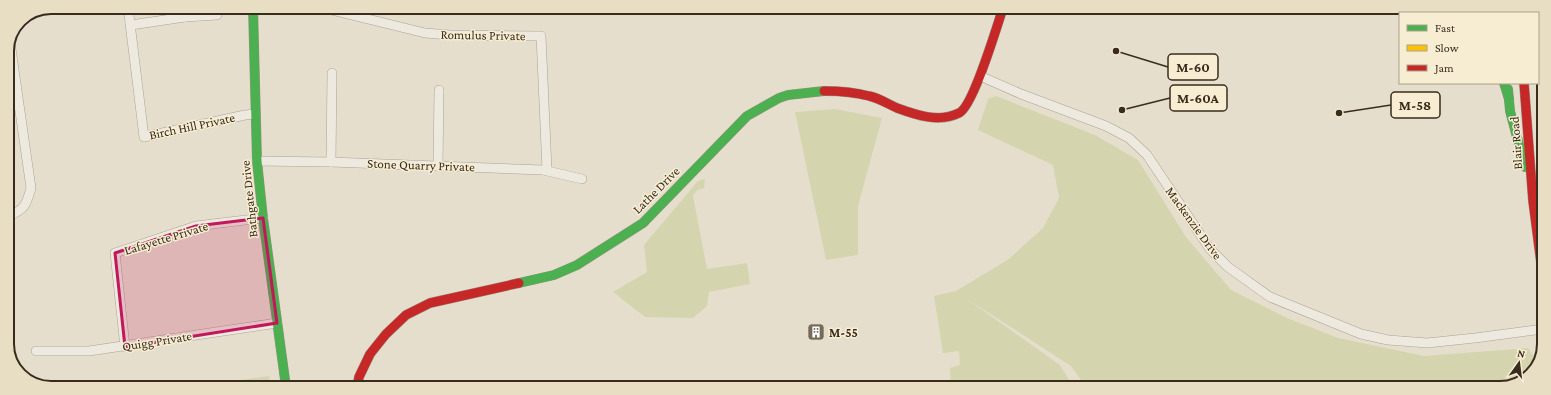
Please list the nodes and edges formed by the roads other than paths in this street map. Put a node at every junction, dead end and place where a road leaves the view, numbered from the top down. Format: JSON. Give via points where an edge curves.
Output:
{"nodes":[{"id":1,"x":129,"y":14,"type":"edge"},
{"id":2,"x":185,"y":14,"type":"edge"},
{"id":3,"x":253,"y":14,"type":"edge"},
{"id":4,"x":348,"y":14,"type":"edge"},
{"id":5,"x":1001,"y":14,"type":"edge"},
{"id":6,"x":217,"y":15,"type":"dead end"},
{"id":7,"x":185,"y":17,"type":"junction"},
{"id":8,"x":131,"y":25,"type":"junction"},
{"id":9,"x":14,"y":70,"type":"edge"},
{"id":10,"x":332,"y":73,"type":"dead end"},
{"id":11,"x":980,"y":76,"type":"junction"},
{"id":12,"x":1504,"y":84,"type":"edge"},
{"id":13,"x":1507,"y":84,"type":"edge"},
{"id":14,"x":1524,"y":84,"type":"edge"},
{"id":15,"x":439,"y":90,"type":"dead end"},
{"id":16,"x":1509,"y":99,"type":"junction"},
{"id":17,"x":256,"y":114,"type":"junction"},
{"id":18,"x":257,"y":161,"type":"junction"},
{"id":19,"x":331,"y":162,"type":"junction"},
{"id":20,"x":438,"y":166,"type":"junction"},
{"id":21,"x":547,"y":170,"type":"junction"},
{"id":22,"x":582,"y":179,"type":"dead end"},
{"id":23,"x":1533,"y":201,"type":"junction"},
{"id":24,"x":14,"y":215,"type":"edge"},
{"id":25,"x":263,"y":218,"type":"junction"},
{"id":26,"x":1537,"y":232,"type":"edge"},
{"id":27,"x":277,"y":323,"type":"junction"},
{"id":28,"x":1537,"y":330,"type":"edge"},
{"id":29,"x":125,"y":347,"type":"junction"},
{"id":30,"x":36,"y":351,"type":"dead end"},
{"id":31,"x":285,"y":381,"type":"edge"},
{"id":32,"x":358,"y":381,"type":"edge"}],
"edges":[{"from":1,"to":8,"type":"street","name":"Birch Hill Private"},
{"from":2,"to":7,"type":"street"},
{"from":3,"to":17,"type":"street","name":"Bathgate Drive"},
{"from":4,"to":21,"type":"street","name":"Romulus Private","via":[[425,33],[541,36]]},
{"from":5,"to":11,"type":"street"},
{"from":6,"to":7,"type":"street"},
{"from":7,"to":8,"type":"street"},
{"from":8,"to":17,"type":"street","name":"Birch Hill Private","via":[[144,137]]},
{"from":9,"to":24,"type":"street","via":[[31,188],[27,203]]},
{"from":10,"to":19,"type":"street"},
{"from":11,"to":28,"type":"street","name":"Mackenzie Drive","via":[[1106,126],[1129,138],[1147,155],[1210,249],[1228,267],[1270,297],[1361,334],[1388,340],[1427,343]]},
{"from":11,"to":32,"type":"street","name":"Lathe Drive","via":[[960,113],[944,118],[921,116],[870,96],[844,91],[818,91],[779,98],[747,116],[643,223],[577,266],[554,275],[430,303],[406,315],[370,354]]},
{"from":12,"to":16,"type":"street"},
{"from":13,"to":16,"type":"street","name":"Blair Road"},
{"from":14,"to":23,"type":"street","name":"Blair Road"},
{"from":15,"to":20,"type":"street"},
{"from":16,"to":23,"type":"street","name":"Blair Road"},
{"from":17,"to":18,"type":"street","name":"Bathgate Drive"},
{"from":18,"to":19,"type":"street","name":"Stone Quarry Private"},
{"from":18,"to":25,"type":"street","name":"Bathgate Drive"},
{"from":19,"to":20,"type":"street","name":"Stone Quarry Private"},
{"from":20,"to":21,"type":"street","name":"Stone Quarry Private"},
{"from":21,"to":22,"type":"street","name":"Stone Quarry Private"},
{"from":23,"to":26,"type":"street","name":"Blair Road"},
{"from":25,"to":27,"type":"street","name":"Bathgate Drive"},
{"from":25,"to":29,"type":"street","name":"Lafayette Private","via":[[196,226],[115,253]]},
{"from":27,"to":29,"type":"street","name":"Quigg Private"},
{"from":27,"to":31,"type":"street","name":"Bathgate Drive"},
{"from":29,"to":30,"type":"street","name":"Quigg Private","via":[[89,351]]}]}
